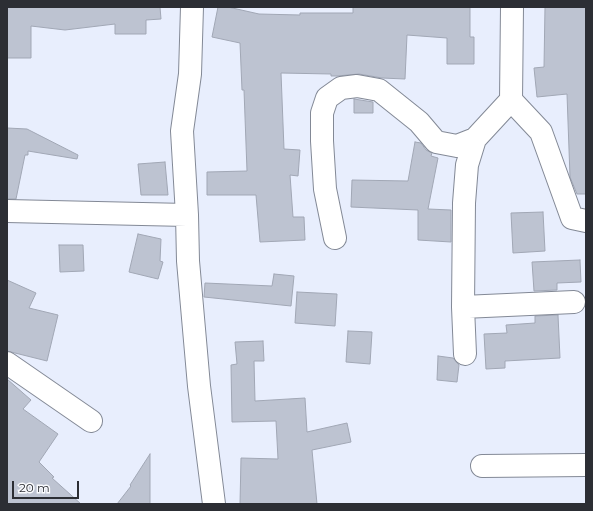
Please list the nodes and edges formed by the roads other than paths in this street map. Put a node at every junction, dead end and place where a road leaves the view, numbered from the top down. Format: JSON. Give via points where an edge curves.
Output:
{"nodes":[{"id":1,"x":192,"y":7,"type":"edge"},
{"id":2,"x":512,"y":7,"type":"edge"},
{"id":3,"x":511,"y":100,"type":"junction"},
{"id":4,"x":475,"y":139,"type":"junction"},
{"id":5,"x":7,"y":211,"type":"edge"},
{"id":6,"x":187,"y":215,"type":"junction"},
{"id":7,"x":586,"y":221,"type":"edge"},
{"id":8,"x":334,"y":238,"type":"dead end"},
{"id":9,"x":574,"y":302,"type":"dead end"},
{"id":10,"x":463,"y":307,"type":"junction"},
{"id":11,"x":465,"y":354,"type":"dead end"},
{"id":12,"x":7,"y":363,"type":"edge"},
{"id":13,"x":91,"y":421,"type":"dead end"},
{"id":14,"x":586,"y":465,"type":"edge"},
{"id":15,"x":482,"y":466,"type":"dead end"},
{"id":16,"x":214,"y":504,"type":"edge"}],
"edges":[{"from":1,"to":6,"type":"street","via":[[190,74],[182,131]]},
{"from":2,"to":3,"type":"street"},
{"from":3,"to":4,"type":"street"},
{"from":3,"to":7,"type":"street","via":[[541,132],[572,218]]},
{"from":4,"to":8,"type":"street","via":[[457,146],[436,142],[419,122],[379,90],[357,86],[341,88],[327,98],[322,113],[325,189]]},
{"from":4,"to":10,"type":"street","via":[[467,165],[464,203]]},
{"from":5,"to":6,"type":"street"},
{"from":6,"to":16,"type":"street","via":[[188,261],[199,386]]},
{"from":9,"to":10,"type":"street"},
{"from":10,"to":11,"type":"street"},
{"from":12,"to":13,"type":"street"},
{"from":14,"to":15,"type":"street"}]}
